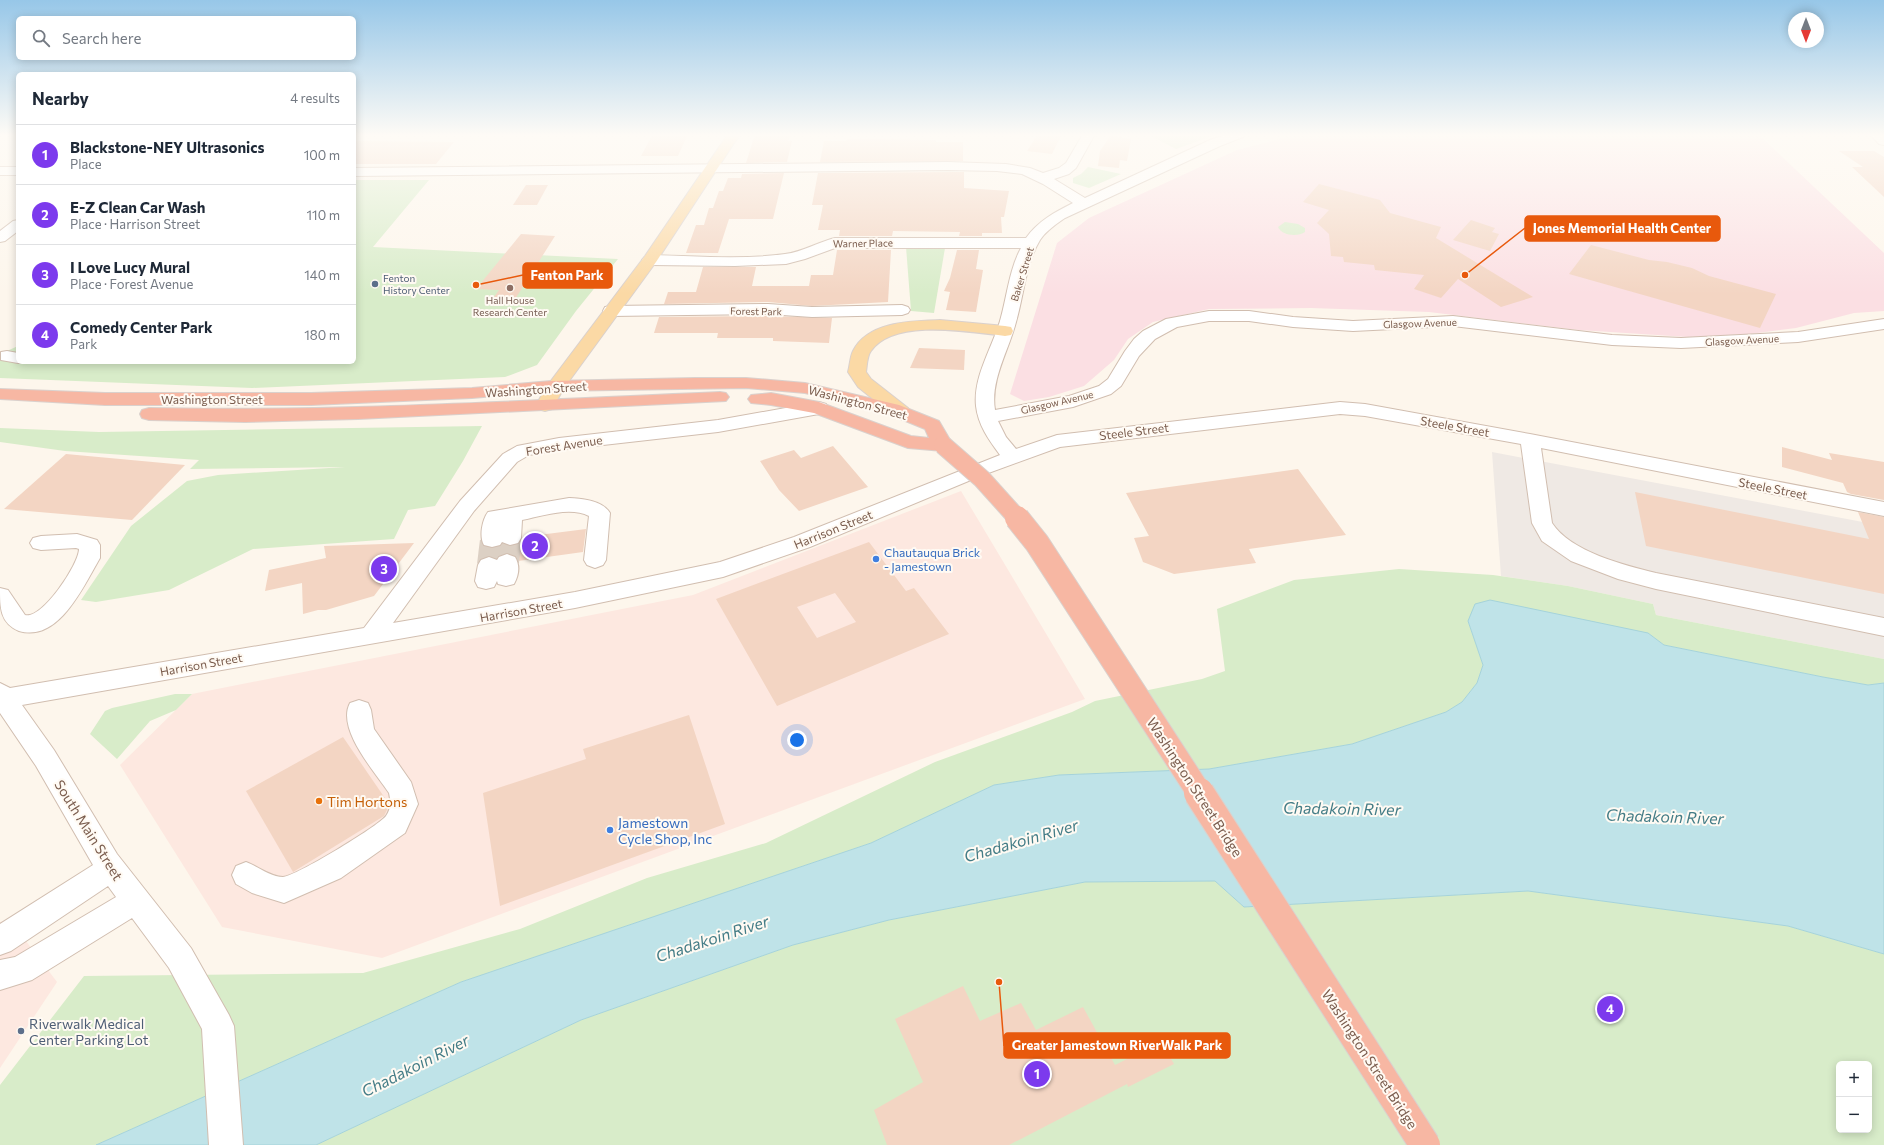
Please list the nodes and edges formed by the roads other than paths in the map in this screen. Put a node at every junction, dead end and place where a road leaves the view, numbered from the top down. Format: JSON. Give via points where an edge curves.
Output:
{"nodes":[{"id":1,"x":697,"y":187,"type":"edge"},
{"id":2,"x":1053,"y":187,"type":"edge"},
{"id":3,"x":1120,"y":187,"type":"edge"},
{"id":4,"x":1078,"y":207,"type":"junction"},
{"id":5,"x":16,"y":226,"type":"edge"},
{"id":6,"x":0,"y":238,"type":"edge"},
{"id":7,"x":1031,"y":244,"type":"junction"},
{"id":8,"x":650,"y":260,"type":"junction"},
{"id":9,"x":902,"y":310,"type":"dead end"},
{"id":10,"x":611,"y":311,"type":"junction"},
{"id":11,"x":1884,"y":324,"type":"edge"},
{"id":12,"x":1005,"y":331,"type":"junction"},
{"id":13,"x":556,"y":386,"type":"junction"},
{"id":14,"x":0,"y":394,"type":"edge"},
{"id":15,"x":545,"y":405,"type":"junction"},
{"id":16,"x":819,"y":408,"type":"junction"},
{"id":17,"x":0,"y":409,"type":"edge"},
{"id":18,"x":901,"y":412,"type":"junction"},
{"id":19,"x":988,"y":417,"type":"junction"},
{"id":20,"x":1530,"y":440,"type":"junction"},
{"id":21,"x":943,"y":445,"type":"junction"},
{"id":22,"x":1018,"y":457,"type":"junction"},
{"id":23,"x":1884,"y":509,"type":"edge"},
{"id":24,"x":501,"y":539,"type":"tunnel mouth"},
{"id":25,"x":41,"y":543,"type":"dead end"},
{"id":26,"x":595,"y":560,"type":"dead end"},
{"id":27,"x":0,"y":596,"type":"edge"},
{"id":28,"x":1884,"y":627,"type":"edge"},
{"id":29,"x":371,"y":635,"type":"junction"},
{"id":30,"x":1,"y":697,"type":"edge"},
{"id":31,"x":359,"y":710,"type":"dead end"},
{"id":32,"x":112,"y":868,"type":"junction"},
{"id":33,"x":246,"y":875,"type":"dead end"},
{"id":34,"x":136,"y":900,"type":"junction"},
{"id":35,"x":0,"y":941,"type":"edge"},
{"id":36,"x":0,"y":975,"type":"edge"},
{"id":37,"x":226,"y":1145,"type":"edge"},
{"id":38,"x":1425,"y":1145,"type":"edge"}],
"edges":[{"from":1,"to":8,"type":"main road"},
{"from":2,"to":4,"type":"street"},
{"from":3,"to":4,"type":"street","name":"Baker Street"},
{"from":4,"to":7,"type":"street","name":"Baker Street","via":[[1040,230]]},
{"from":5,"to":6,"type":"street"},
{"from":7,"to":8,"type":"street","name":"Warner Place","via":[[835,244],[820,246],[804,255],[780,259]]},
{"from":7,"to":12,"type":"street","name":"Baker Street","via":[[1022,266]]},
{"from":8,"to":10,"type":"main road"},
{"from":9,"to":10,"type":"street","name":"Forest Park"},
{"from":10,"to":13,"type":"main road"},
{"from":11,"to":19,"type":"street","name":"Glasgow Avenue","via":[[1798,337],[1681,343],[1612,340],[1453,320],[1353,326],[1249,316],[1208,316],[1172,323],[1149,335],[1130,355],[1115,382],[1105,390],[1073,401]]},
{"from":12,"to":18,"type":"main road","via":[[928,325],[898,328],[878,335],[859,352],[857,372],[864,383]]},
{"from":12,"to":19,"type":"street","name":"Baker Street","via":[[994,359],[985,396]]},
{"from":13,"to":14,"type":"highway","name":"Washington Street","via":[[472,393],[311,399],[106,399]]},
{"from":13,"to":15,"type":"main road"},
{"from":13,"to":18,"type":"highway","name":"Washington Street","via":[[746,383],[798,387]]},
{"from":15,"to":16,"type":"highway","name":"Washington Street","via":[[712,397],[770,399]]},
{"from":15,"to":17,"type":"highway","name":"Washington Street","via":[[246,416]]},
{"from":16,"to":21,"type":"highway","name":"Washington Street","via":[[908,442]]},
{"from":16,"to":29,"type":"street","name":"Forest Avenue","via":[[718,426],[524,450],[510,458],[467,506]]},
{"from":18,"to":21,"type":"highway","name":"Washington Street","via":[[932,425]]},
{"from":19,"to":22,"type":"street","name":"Baker Street","via":[[989,424],[999,441]]},
{"from":20,"to":22,"type":"street","name":"Steele Street","via":[[1365,410],[1340,408],[1305,410],[1057,441]]},
{"from":20,"to":23,"type":"street","name":"Steele Street"},
{"from":20,"to":28,"type":"street","via":[[1542,523],[1550,536],[1578,556],[1656,581]]},
{"from":21,"to":38,"type":"highway","name":"Washington Street Bridge","bridge":true,"via":[[965,461],[1000,495],[1038,543]]},
{"from":22,"to":29,"type":"street","name":"Harrison Street","via":[[976,471],[802,542],[723,569],[575,600]]},
{"from":24,"to":26,"type":"street","via":[[512,514],[569,505],[593,508],[600,513]]},
{"from":25,"to":27,"type":"street","via":[[81,541],[82,546],[80,558],[44,614],[32,616],[19,602]]},
{"from":29,"to":30,"type":"street","name":"Harrison Street"},
{"from":30,"to":32,"type":"street","name":"South Main Street","via":[[45,758]]},
{"from":31,"to":33,"type":"street","via":[[362,732],[402,790],[405,804],[396,825],[331,869],[284,890],[262,884]]},
{"from":32,"to":34,"type":"street","name":"South Main Street"},
{"from":32,"to":35,"type":"street"},
{"from":34,"to":36,"type":"street","via":[[20,970]]},
{"from":34,"to":37,"type":"street","name":"South Main Street","via":[[180,958],[218,1026]]}]}
